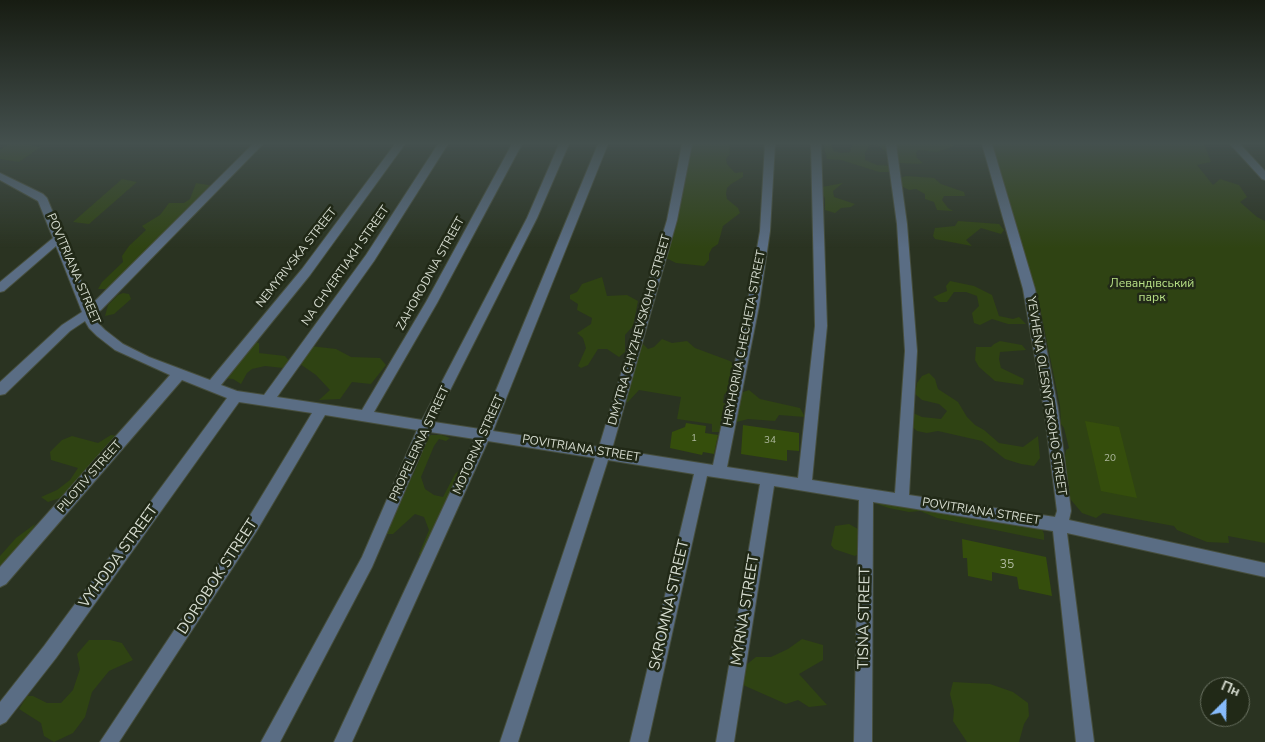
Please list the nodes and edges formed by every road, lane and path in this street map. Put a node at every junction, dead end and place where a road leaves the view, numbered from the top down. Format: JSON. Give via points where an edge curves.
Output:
{"nodes":[{"id":1,"x":5,"y":179,"type":"edge"},
{"id":2,"x":224,"y":179,"type":"edge"},
{"id":3,"x":375,"y":179,"type":"edge"},
{"id":4,"x":422,"y":179,"type":"edge"},
{"id":5,"x":498,"y":179,"type":"edge"},
{"id":6,"x":549,"y":179,"type":"edge"},
{"id":7,"x":589,"y":179,"type":"edge"},
{"id":8,"x":680,"y":179,"type":"edge"},
{"id":9,"x":768,"y":179,"type":"edge"},
{"id":10,"x":817,"y":179,"type":"edge"},
{"id":11,"x":896,"y":179,"type":"edge"},
{"id":12,"x":997,"y":179,"type":"edge"},
{"id":13,"x":58,"y":239,"type":"junction"},
{"id":14,"x":0,"y":288,"type":"edge"},
{"id":15,"x":89,"y":313,"type":"junction"},
{"id":16,"x":180,"y":374,"type":"junction"},
{"id":17,"x":212,"y":387,"type":"junction"},
{"id":18,"x":0,"y":390,"type":"edge"},
{"id":19,"x":236,"y":396,"type":"junction"},
{"id":20,"x":267,"y":401,"type":"junction"},
{"id":21,"x":322,"y":409,"type":"junction"},
{"id":22,"x":366,"y":416,"type":"junction"},
{"id":23,"x":426,"y":425,"type":"junction"},
{"id":24,"x":485,"y":434,"type":"junction"},
{"id":25,"x":604,"y":452,"type":"junction"},
{"id":26,"x":702,"y":468,"type":"junction"},
{"id":27,"x":719,"y":471,"type":"junction"},
{"id":28,"x":768,"y":478,"type":"junction"},
{"id":29,"x":804,"y":484,"type":"junction"},
{"id":30,"x":866,"y":494,"type":"junction"},
{"id":31,"x":902,"y":500,"type":"junction"},
{"id":32,"x":1060,"y":524,"type":"junction"},
{"id":33,"x":1265,"y":570,"type":"edge"},
{"id":34,"x":0,"y":579,"type":"edge"},
{"id":35,"x":0,"y":716,"type":"edge"},
{"id":36,"x":109,"y":742,"type":"edge"},
{"id":37,"x":270,"y":742,"type":"edge"},
{"id":38,"x":343,"y":742,"type":"edge"},
{"id":39,"x":509,"y":742,"type":"edge"},
{"id":40,"x":639,"y":742,"type":"edge"},
{"id":41,"x":725,"y":742,"type":"edge"},
{"id":42,"x":863,"y":742,"type":"edge"},
{"id":43,"x":1085,"y":742,"type":"edge"}],
"edges":[{"from":1,"to":13,"type":"street","name":"POVITRIANA STREET","via":[[43,200]]},
{"from":2,"to":15,"type":"street"},
{"from":3,"to":17,"type":"street","name":"NEMYRIVSKA STREET","via":[[306,272]]},
{"from":4,"to":20,"type":"street","name":"NA CHVERTIAKH STREET","via":[[370,258]]},
{"from":5,"to":22,"type":"street","name":"ZAHORODNIA STREET"},
{"from":6,"to":23,"type":"street","name":"PROPELERNA STREET"},
{"from":7,"to":24,"type":"street","name":"MOTORNA STREET"},
{"from":8,"to":25,"type":"street","name":"DMYTRA CHYZHEVSKOHO STREET","via":[[672,220]]},
{"from":9,"to":27,"type":"street","name":"HRYHORIIA CHECHETA STREET","via":[[765,231],[754,306]]},
{"from":10,"to":29,"type":"street","via":[[821,326]]},
{"from":11,"to":31,"type":"street","via":[[911,350]]},
{"from":12,"to":32,"type":"street","name":"YEVHENA OLESNYTSKOHO STREET","via":[[1036,324],[1064,511]]},
{"from":13,"to":14,"type":"street"},
{"from":13,"to":15,"type":"street","name":"POVITRIANA STREET"},
{"from":15,"to":16,"type":"street","name":"POVITRIANA STREET","via":[[93,325],[119,348]]},
{"from":15,"to":18,"type":"street","via":[[66,328]]},
{"from":16,"to":17,"type":"street","name":"POVITRIANA STREET"},
{"from":16,"to":34,"type":"street","name":"PILOTIV STREET"},
{"from":17,"to":19,"type":"street","name":"POVITRIANA STREET"},
{"from":19,"to":20,"type":"street","name":"POVITRIANA STREET"},
{"from":19,"to":35,"type":"street","name":"VYHODA STREET"},
{"from":20,"to":21,"type":"street","name":"POVITRIANA STREET"},
{"from":21,"to":22,"type":"street","name":"POVITRIANA STREET"},
{"from":21,"to":36,"type":"street","name":"DOROBOK STREET","via":[[251,527]]},
{"from":22,"to":23,"type":"street","name":"POVITRIANA STREET"},
{"from":23,"to":24,"type":"street","name":"POVITRIANA STREET"},
{"from":23,"to":37,"type":"street","name":"PROPELERNA STREET","via":[[367,562]]},
{"from":24,"to":25,"type":"street","name":"POVITRIANA STREET"},
{"from":24,"to":38,"type":"street","name":"MOTORNA STREET"},
{"from":25,"to":26,"type":"street","name":"POVITRIANA STREET"},
{"from":25,"to":39,"type":"street","name":"DMYTRA CHYZHEVSKOHO STREET"},
{"from":26,"to":27,"type":"street","name":"POVITRIANA STREET"},
{"from":26,"to":40,"type":"street","name":"SKROMNA STREET"},
{"from":27,"to":28,"type":"street","name":"POVITRIANA STREET"},
{"from":28,"to":29,"type":"street","name":"POVITRIANA STREET"},
{"from":28,"to":41,"type":"street","name":"MYRNA STREET"},
{"from":29,"to":30,"type":"street","name":"POVITRIANA STREET"},
{"from":30,"to":31,"type":"street","name":"POVITRIANA STREET"},
{"from":30,"to":42,"type":"street","name":"TISNA STREET"},
{"from":31,"to":32,"type":"street","name":"POVITRIANA STREET"},
{"from":32,"to":33,"type":"street","name":"POVITRIANA STREET"},
{"from":32,"to":43,"type":"street","name":"YEVHENA OLESNYTSKOHO STREET"}]}
